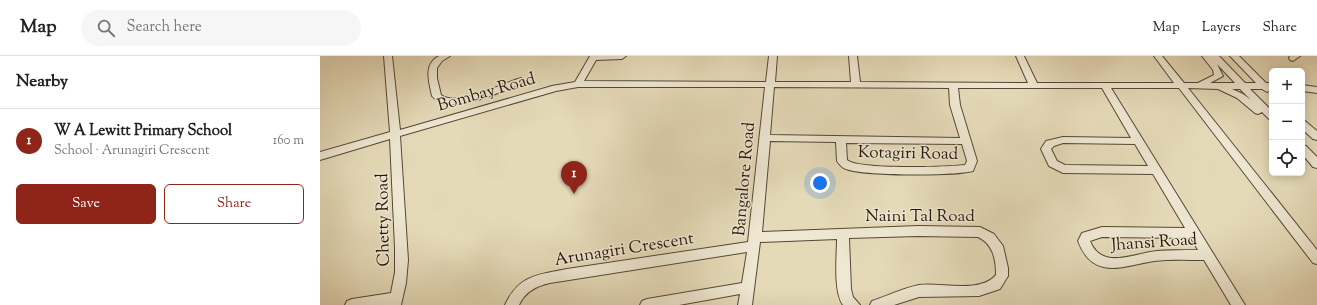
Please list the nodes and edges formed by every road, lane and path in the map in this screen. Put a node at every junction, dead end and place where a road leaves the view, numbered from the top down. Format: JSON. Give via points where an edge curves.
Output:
{"nodes":[{"id":1,"x":388,"y":56,"type":"edge"},
{"id":2,"x":446,"y":56,"type":"edge"},
{"id":3,"x":622,"y":56,"type":"edge"},
{"id":4,"x":773,"y":56,"type":"edge"},
{"id":5,"x":853,"y":56,"type":"edge"},
{"id":6,"x":1020,"y":56,"type":"edge"},
{"id":7,"x":1158,"y":56,"type":"edge"},
{"id":8,"x":1206,"y":56,"type":"edge"},
{"id":9,"x":1214,"y":56,"type":"edge"},
{"id":10,"x":1234,"y":56,"type":"edge"},
{"id":11,"x":593,"y":57,"type":"edge"},
{"id":12,"x":521,"y":80,"type":"dead end"},
{"id":13,"x":578,"y":84,"type":"junction"},
{"id":14,"x":769,"y":84,"type":"junction"},
{"id":15,"x":1269,"y":84,"type":"edge"},
{"id":16,"x":856,"y":85,"type":"junction"},
{"id":17,"x":953,"y":85,"type":"junction"},
{"id":18,"x":1034,"y":86,"type":"junction"},
{"id":19,"x":1105,"y":86,"type":"junction"},
{"id":20,"x":1186,"y":86,"type":"junction"},
{"id":21,"x":1219,"y":86,"type":"junction"},
{"id":22,"x":1242,"y":86,"type":"junction"},
{"id":23,"x":1305,"y":88,"type":"edge"},
{"id":24,"x":1317,"y":90,"type":"edge"},
{"id":25,"x":1269,"y":114,"type":"edge"},
{"id":26,"x":1269,"y":121,"type":"edge"},
{"id":27,"x":1305,"y":126,"type":"edge"},
{"id":28,"x":396,"y":134,"type":"junction"},
{"id":29,"x":764,"y":138,"type":"junction"},
{"id":30,"x":1317,"y":138,"type":"edge"},
{"id":31,"x":841,"y":139,"type":"junction"},
{"id":32,"x":965,"y":141,"type":"junction"},
{"id":33,"x":1139,"y":141,"type":"junction"},
{"id":34,"x":1305,"y":151,"type":"edge"},
{"id":35,"x":320,"y":156,"type":"edge"},
{"id":36,"x":1317,"y":164,"type":"edge"},
{"id":37,"x":1157,"y":170,"type":"junction"},
{"id":38,"x":1195,"y":233,"type":"junction"},
{"id":39,"x":843,"y":234,"type":"junction"},
{"id":40,"x":755,"y":242,"type":"junction"},
{"id":41,"x":1208,"y":255,"type":"junction"},
{"id":42,"x":1317,"y":260,"type":"edge"},
{"id":43,"x":748,"y":287,"type":"junction"},
{"id":44,"x":396,"y":301,"type":"edge"},
{"id":45,"x":352,"y":305,"type":"edge"},
{"id":46,"x":512,"y":305,"type":"edge"},
{"id":47,"x":647,"y":305,"type":"edge"},
{"id":48,"x":745,"y":305,"type":"edge"},
{"id":49,"x":853,"y":305,"type":"edge"},
{"id":50,"x":877,"y":305,"type":"edge"},
{"id":51,"x":1238,"y":305,"type":"edge"}],
"edges":[{"from":1,"to":28,"type":"street","name":"Chetty Road"},
{"from":2,"to":12,"type":"street","via":[[437,61],[432,70],[437,96],[448,102],[462,100]]},
{"from":3,"to":11,"type":"street"},
{"from":4,"to":14,"type":"street","name":"Bangalore Road"},
{"from":5,"to":16,"type":"street"},
{"from":6,"to":18,"type":"street"},
{"from":7,"to":20,"type":"street"},
{"from":8,"to":20,"type":"street","via":[[1219,76]]},
{"from":9,"to":22,"type":"street"},
{"from":10,"to":15,"type":"street","via":[[1250,72]]},
{"from":11,"to":13,"type":"street"},
{"from":13,"to":14,"type":"street","name":"Bombay Road"},
{"from":13,"to":28,"type":"street","name":"Bombay Road","via":[[555,88]]},
{"from":14,"to":16,"type":"street","name":"Bombay Road"},
{"from":14,"to":29,"type":"street","name":"Bangalore Road"},
{"from":15,"to":22,"type":"street","name":"Bombay Road"},
{"from":16,"to":17,"type":"street","name":"Bombay Road"},
{"from":17,"to":18,"type":"street","name":"Bombay Road"},
{"from":17,"to":32,"type":"street","name":"Kotagiri Road","via":[[955,105]]},
{"from":18,"to":19,"type":"street","name":"Bombay Road"},
{"from":19,"to":20,"type":"street","name":"Bombay Road"},
{"from":19,"to":33,"type":"street","name":"Jhansi Road"},
{"from":20,"to":21,"type":"street","name":"Bombay Road"},
{"from":20,"to":42,"type":"street"},
{"from":21,"to":22,"type":"street","name":"Bombay Road"},
{"from":21,"to":26,"type":"street","via":[[1240,96]]},
{"from":22,"to":25,"type":"street"},
{"from":23,"to":24,"type":"street"},
{"from":27,"to":30,"type":"street"},
{"from":28,"to":35,"type":"street","name":"Bombay Road"},
{"from":28,"to":44,"type":"street","name":"Chetty Road","via":[[401,253]]},
{"from":29,"to":31,"type":"street","name":"Kotagiri Road"},
{"from":29,"to":40,"type":"street","name":"Bangalore Road"},
{"from":31,"to":32,"type":"street","name":"Kotagiri Road"},
{"from":31,"to":32,"type":"street","name":"Kotagiri Road","via":[[842,161],[848,166],[870,169],[964,169],[971,166],[972,161]]},
{"from":33,"to":37,"type":"street","name":"Jhansi Road"},
{"from":33,"to":37,"type":"street","via":[[1063,140],[1050,143],[1046,149],[1053,163],[1063,169]]},
{"from":34,"to":36,"type":"street"},
{"from":37,"to":38,"type":"street","name":"Jhansi Road"},
{"from":38,"to":41,"type":"street","name":"Jhansi Road"},
{"from":38,"to":41,"type":"street","name":"Jhansi Road","via":[[1102,232],[1086,236],[1084,241],[1100,261],[1113,264],[1155,256]]},
{"from":39,"to":40,"type":"street","name":"Naini Tal Road"},
{"from":39,"to":49,"type":"street","name":"Naini Tal Road","via":[[844,289],[847,300]]},
{"from":39,"to":50,"type":"street","name":"Naini Tal Road","via":[[980,232],[990,237],[997,246],[1002,276],[995,285],[979,290],[919,292]]},
{"from":40,"to":43,"type":"street","name":"Bangalore Road"},
{"from":40,"to":46,"type":"street","name":"Arunagiri Crescent","via":[[542,280],[523,287]]},
{"from":41,"to":51,"type":"street","name":"Jhansi Road"},
{"from":43,"to":47,"type":"street"},
{"from":43,"to":48,"type":"street","name":"Bangalore Road"},
{"from":44,"to":45,"type":"street"}]}
